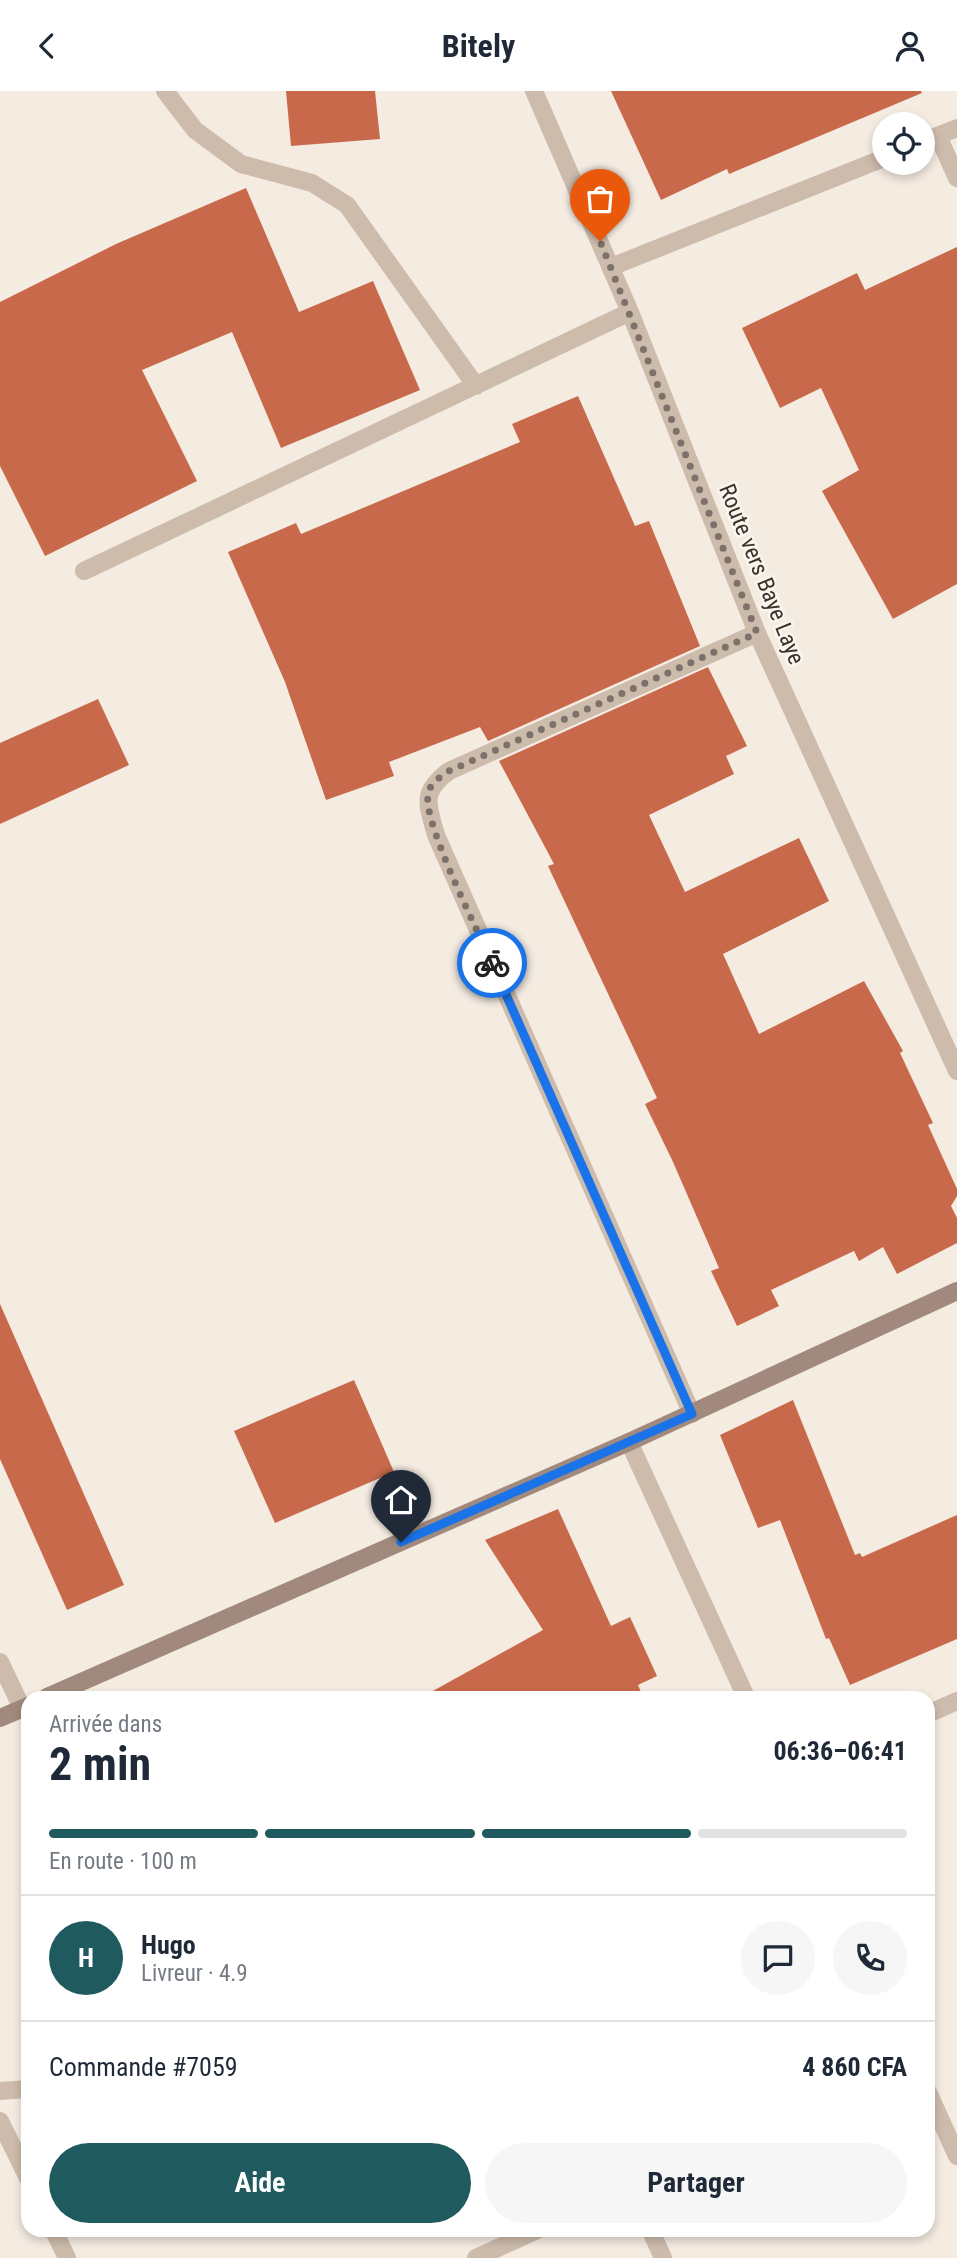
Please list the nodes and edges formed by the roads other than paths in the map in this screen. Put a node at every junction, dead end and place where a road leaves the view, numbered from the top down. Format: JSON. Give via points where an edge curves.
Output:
{"nodes":[{"id":1,"x":165,"y":91,"type":"edge"},
{"id":2,"x":534,"y":91,"type":"edge"},
{"id":3,"x":957,"y":128,"type":"edge"},
{"id":4,"x":935,"y":137,"type":"edge"},
{"id":5,"x":935,"y":146,"type":"edge"},
{"id":6,"x":872,"y":162,"type":"edge"},
{"id":7,"x":957,"y":178,"type":"edge"},
{"id":8,"x":611,"y":267,"type":"junction"},
{"id":9,"x":630,"y":312,"type":"junction"},
{"id":10,"x":476,"y":386,"type":"junction"},
{"id":11,"x":84,"y":571,"type":"dead end"},
{"id":12,"x":757,"y":633,"type":"junction"},
{"id":13,"x":957,"y":1071,"type":"edge"},
{"id":14,"x":957,"y":1291,"type":"edge"},
{"id":15,"x":692,"y":1414,"type":"junction"},
{"id":16,"x":629,"y":1442,"type":"junction"},
{"id":17,"x":0,"y":1662,"type":"edge"},
{"id":18,"x":61,"y":1691,"type":"edge"},
{"id":19,"x":743,"y":1691,"type":"edge"},
{"id":20,"x":21,"y":1700,"type":"edge"},
{"id":21,"x":957,"y":1701,"type":"edge"},
{"id":22,"x":21,"y":1709,"type":"edge"},
{"id":23,"x":935,"y":1711,"type":"edge"},
{"id":24,"x":0,"y":1718,"type":"edge"},
{"id":25,"x":21,"y":2090,"type":"edge"},
{"id":26,"x":0,"y":2091,"type":"edge"},
{"id":27,"x":935,"y":2107,"type":"edge"},
{"id":28,"x":0,"y":2121,"type":"edge"},
{"id":29,"x":957,"y":2156,"type":"edge"},
{"id":30,"x":21,"y":2164,"type":"edge"},
{"id":31,"x":57,"y":2237,"type":"edge"},
{"id":32,"x":522,"y":2237,"type":"edge"},
{"id":33,"x":654,"y":2237,"type":"edge"},
{"id":34,"x":67,"y":2258,"type":"edge"},
{"id":35,"x":476,"y":2258,"type":"edge"},
{"id":36,"x":663,"y":2258,"type":"edge"}],
"edges":[{"from":1,"to":10,"type":"street","via":[[195,130],[241,164],[312,183],[347,205]]},
{"from":2,"to":8,"type":"street","name":"Route vers Baye Laye"},
{"from":3,"to":4,"type":"street"},
{"from":5,"to":7,"type":"street"},
{"from":6,"to":8,"type":"street"},
{"from":8,"to":9,"type":"street","name":"Route vers Baye Laye"},
{"from":9,"to":10,"type":"street"},
{"from":9,"to":12,"type":"street","name":"Route vers Baye Laye"},
{"from":10,"to":11,"type":"street"},
{"from":12,"to":13,"type":"street","name":"Route vers Baye Laye"},
{"from":12,"to":15,"type":"street","via":[[449,771],[433,783],[428,794],[436,835]]},
{"from":14,"to":15,"type":"street"},
{"from":15,"to":16,"type":"street"},
{"from":16,"to":18,"type":"street"},
{"from":16,"to":19,"type":"street"},
{"from":17,"to":20,"type":"street"},
{"from":21,"to":23,"type":"street"},
{"from":22,"to":24,"type":"street"},
{"from":25,"to":26,"type":"street"},
{"from":27,"to":29,"type":"street"},
{"from":28,"to":30,"type":"street"},
{"from":31,"to":34,"type":"street"},
{"from":32,"to":35,"type":"street"},
{"from":33,"to":36,"type":"street"}]}
